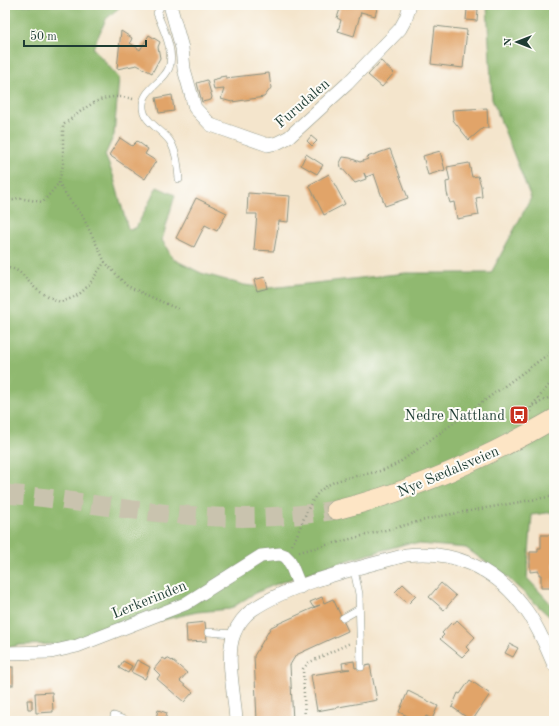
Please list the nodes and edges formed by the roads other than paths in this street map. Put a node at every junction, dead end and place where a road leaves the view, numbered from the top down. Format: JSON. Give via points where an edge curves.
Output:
{"nodes":[{"id":1,"x":161,"y":5,"type":"edge"},
{"id":2,"x":170,"y":5,"type":"edge"},
{"id":3,"x":410,"y":5,"type":"edge"},
{"id":4,"x":179,"y":179,"type":"dead end"},
{"id":5,"x":554,"y":419,"type":"edge"},
{"id":6,"x":336,"y":510,"type":"tunnel mouth"},
{"id":7,"x":354,"y":570,"type":"junction"},
{"id":8,"x":300,"y":587,"type":"junction"},
{"id":9,"x":359,"y":610,"type":"junction"},
{"id":10,"x":343,"y":618,"type":"dead end"},
{"id":11,"x":208,"y":632,"type":"dead end"},
{"id":12,"x":233,"y":634,"type":"junction"},
{"id":13,"x":5,"y":653,"type":"edge"},
{"id":14,"x":554,"y":664,"type":"edge"},
{"id":15,"x":361,"y":667,"type":"dead end"},
{"id":16,"x":114,"y":716,"type":"dead end"},
{"id":17,"x":127,"y":721,"type":"edge"},
{"id":18,"x":236,"y":721,"type":"edge"}],
"edges":[{"from":1,"to":4,"type":"lane","via":[[157,13],[169,44],[169,65],[165,75],[150,89],[143,108],[148,119],[171,143]]},
{"from":2,"to":3,"type":"street","name":"Furudalen","via":[[195,108],[211,125],[268,145],[289,137],[347,84],[400,29]]},
{"from":5,"to":6,"type":"main road","name":"Nye Sædalsveien","via":[[473,462],[404,491]]},
{"from":7,"to":8,"type":"street"},
{"from":7,"to":9,"type":"lane"},
{"from":7,"to":14,"type":"street","via":[[406,555],[424,553],[441,554],[469,563],[507,588],[523,605],[536,625]]},
{"from":8,"to":12,"type":"street","via":[[251,611]]},
{"from":8,"to":13,"type":"street","name":"Lerkerinden","via":[[286,556],[261,556],[185,604],[77,646],[51,652]]},
{"from":9,"to":10,"type":"lane"},
{"from":9,"to":15,"type":"lane"},
{"from":11,"to":12,"type":"lane"},
{"from":12,"to":18,"type":"street","via":[[231,652]]},
{"from":16,"to":17,"type":"lane"}]}
